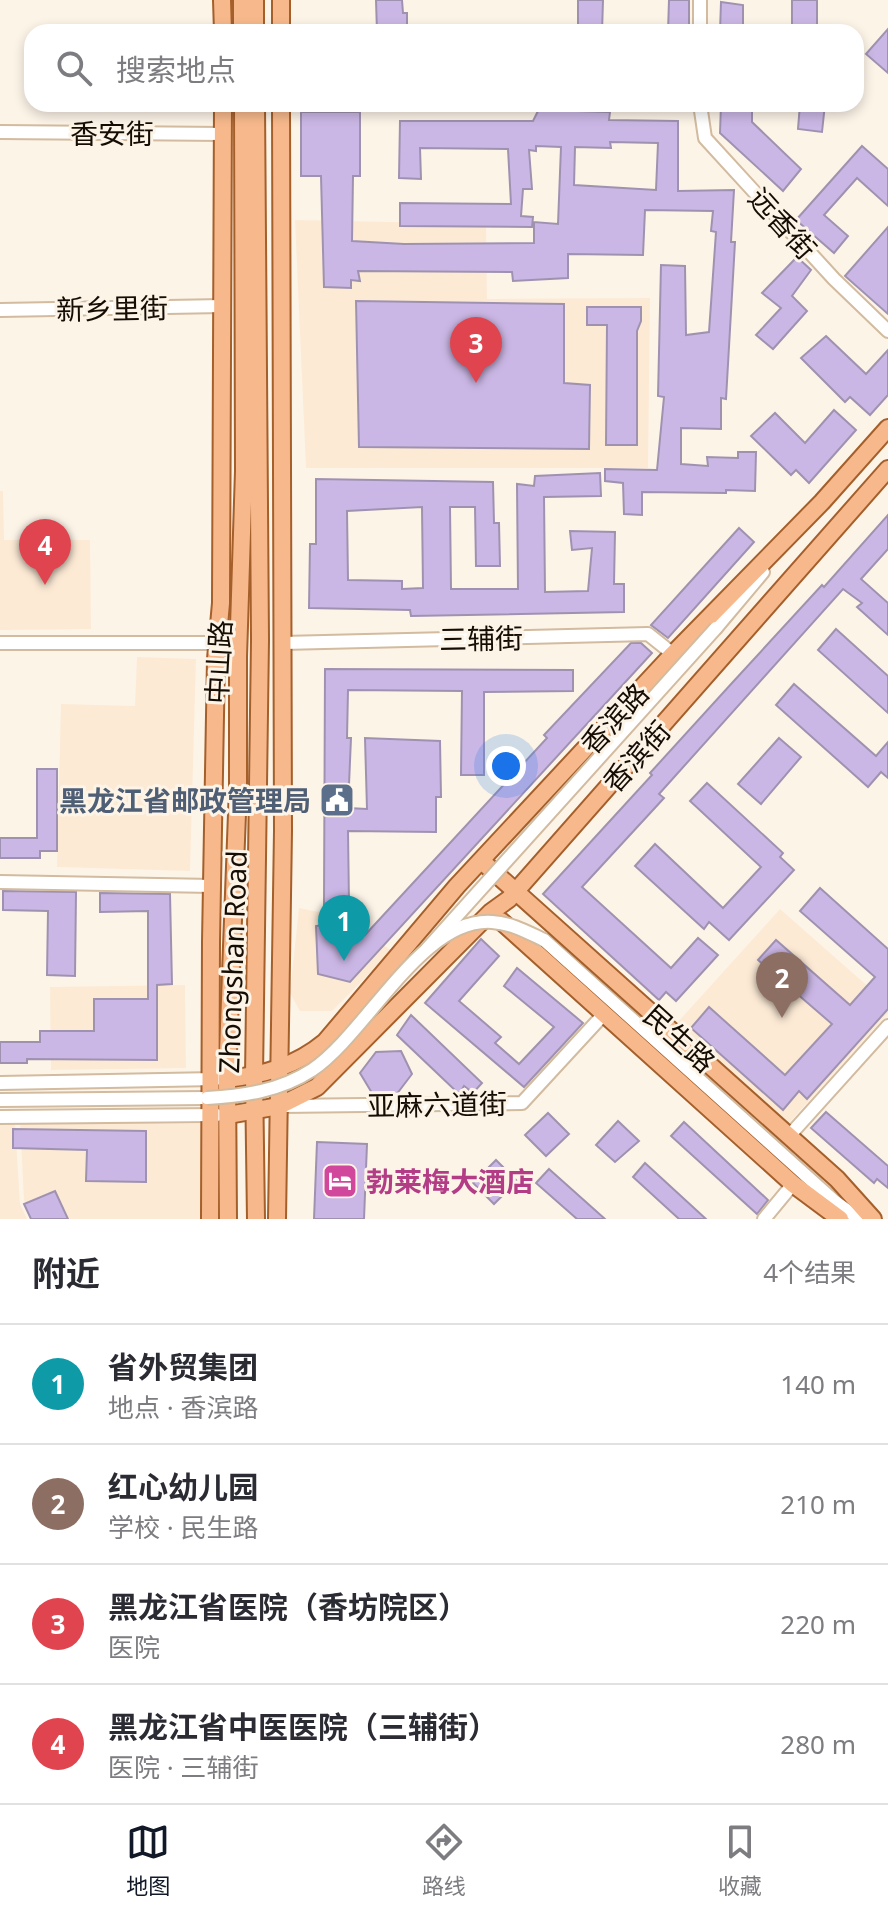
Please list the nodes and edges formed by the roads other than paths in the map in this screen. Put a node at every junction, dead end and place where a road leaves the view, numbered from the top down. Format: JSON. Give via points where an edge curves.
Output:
{"nodes":[{"id":1,"x":222,"y":0,"type":"edge"},
{"id":2,"x":242,"y":0,"type":"edge"},
{"id":3,"x":255,"y":0,"type":"edge"},
{"id":4,"x":281,"y":0,"type":"edge"},
{"id":5,"x":700,"y":0,"type":"edge"},
{"id":6,"x":223,"y":24,"type":"edge"},
{"id":7,"x":242,"y":24,"type":"edge"},
{"id":8,"x":255,"y":24,"type":"edge"},
{"id":9,"x":281,"y":24,"type":"edge"},
{"id":10,"x":700,"y":24,"type":"edge"},
{"id":11,"x":223,"y":112,"type":"edge"},
{"id":12,"x":243,"y":112,"type":"edge"},
{"id":13,"x":256,"y":112,"type":"edge"},
{"id":14,"x":281,"y":112,"type":"edge"},
{"id":15,"x":701,"y":112,"type":"edge"},
{"id":16,"x":0,"y":132,"type":"edge"},
{"id":17,"x":224,"y":134,"type":"junction"},
{"id":18,"x":223,"y":306,"type":"junction"},
{"id":19,"x":0,"y":310,"type":"edge"},
{"id":20,"x":888,"y":331,"type":"edge"},
{"id":21,"x":888,"y":428,"type":"edge"},
{"id":22,"x":888,"y":469,"type":"edge"},
{"id":23,"x":822,"y":502,"type":"junction"},
{"id":24,"x":281,"y":590,"type":"junction"},
{"id":25,"x":221,"y":603,"type":"junction"},
{"id":26,"x":0,"y":643,"type":"edge"},
{"id":27,"x":217,"y":643,"type":"junction"},
{"id":28,"x":283,"y":643,"type":"junction"},
{"id":29,"x":673,"y":654,"type":"junction"},
{"id":30,"x":238,"y":657,"type":"junction"},
{"id":31,"x":260,"y":668,"type":"junction"},
{"id":32,"x":238,"y":787,"type":"junction"},
{"id":33,"x":259,"y":803,"type":"junction"},
{"id":34,"x":283,"y":831,"type":"junction"},
{"id":35,"x":213,"y":832,"type":"junction"},
{"id":36,"x":482,"y":862,"type":"junction"},
{"id":37,"x":258,"y":872,"type":"junction"},
{"id":38,"x":0,"y":882,"type":"edge"},
{"id":39,"x":212,"y":886,"type":"junction"},
{"id":40,"x":516,"y":891,"type":"junction"},
{"id":41,"x":491,"y":912,"type":"junction"},
{"id":42,"x":427,"y":949,"type":"junction"},
{"id":43,"x":604,"y":1014,"type":"junction"},
{"id":44,"x":888,"y":1026,"type":"edge"},
{"id":45,"x":279,"y":1069,"type":"junction"},
{"id":46,"x":254,"y":1076,"type":"junction"},
{"id":47,"x":219,"y":1079,"type":"junction"},
{"id":48,"x":0,"y":1083,"type":"edge"},
{"id":49,"x":0,"y":1100,"type":"edge"},
{"id":50,"x":279,"y":1106,"type":"junction"},
{"id":51,"x":254,"y":1112,"type":"junction"},
{"id":52,"x":219,"y":1115,"type":"junction"},
{"id":53,"x":0,"y":1117,"type":"edge"},
{"id":54,"x":789,"y":1136,"type":"junction"},
{"id":55,"x":793,"y":1184,"type":"junction"},
{"id":56,"x":210,"y":1219,"type":"edge"},
{"id":57,"x":228,"y":1219,"type":"edge"},
{"id":58,"x":256,"y":1219,"type":"edge"},
{"id":59,"x":277,"y":1219,"type":"edge"},
{"id":60,"x":764,"y":1219,"type":"edge"},
{"id":61,"x":840,"y":1219,"type":"edge"},
{"id":62,"x":859,"y":1219,"type":"edge"},
{"id":63,"x":873,"y":1219,"type":"edge"}],
"edges":[{"from":1,"to":6,"type":"main road"},
{"from":2,"to":7,"type":"main road"},
{"from":3,"to":8,"type":"main road"},
{"from":4,"to":9,"type":"main road"},
{"from":5,"to":10,"type":"street"},
{"from":11,"to":17,"type":"main road","name":"中山路"},
{"from":12,"to":30,"type":"main road","name":"Zhongshan Road","via":[[244,471]]},
{"from":13,"to":31,"type":"main road","name":"中山路"},
{"from":14,"to":24,"type":"main road"},
{"from":15,"to":20,"type":"street","name":"远香街","via":[[705,138]]},
{"from":16,"to":17,"type":"street","name":"香安街"},
{"from":17,"to":18,"type":"main road","name":"中山路"},
{"from":18,"to":19,"type":"street","name":"新乡里街"},
{"from":18,"to":25,"type":"main road","name":"中山路"},
{"from":21,"to":23,"type":"main road","name":"香滨路"},
{"from":22,"to":40,"type":"main road","name":"香滨街"},
{"from":23,"to":29,"type":"main road","name":"香滨路"},
{"from":23,"to":42,"type":"street","bridge":true,"via":[[716,628]]},
{"from":24,"to":28,"type":"main road"},
{"from":24,"to":31,"type":"main road"},
{"from":25,"to":27,"type":"main road","name":"中山路"},
{"from":25,"to":30,"type":"main road"},
{"from":26,"to":27,"type":"street"},
{"from":27,"to":35,"type":"main road","name":"中山路"},
{"from":28,"to":29,"type":"street","name":"三辅街","via":[[648,634]]},
{"from":28,"to":34,"type":"main road"},
{"from":29,"to":36,"type":"main road","name":"香滨路"},
{"from":30,"to":32,"type":"main road","name":"Zhongshan Road"},
{"from":31,"to":33,"type":"main road","name":"中山路"},
{"from":32,"to":35,"type":"main road"},
{"from":32,"to":47,"type":"main road","name":"Zhongshan Road"},
{"from":33,"to":34,"type":"main road"},
{"from":33,"to":37,"type":"main road","name":"中山路"},
{"from":34,"to":37,"type":"main road"},
{"from":34,"to":45,"type":"main road"},
{"from":35,"to":39,"type":"main road","name":"中山路"},
{"from":36,"to":40,"type":"main road","name":"民生路"},
{"from":36,"to":45,"type":"main road","name":"香滨路","via":[[316,1049]]},
{"from":37,"to":46,"type":"main road","name":"中山路"},
{"from":38,"to":39,"type":"street"},
{"from":39,"to":47,"type":"main road","name":"中山路"},
{"from":40,"to":41,"type":"main road","name":"香滨街"},
{"from":40,"to":54,"type":"main road","name":"民生路"},
{"from":41,"to":43,"type":"main road","name":"民生路"},
{"from":41,"to":50,"type":"main road","name":"香滨街","via":[[317,1087]]},
{"from":42,"to":49,"type":"street","bridge":true,"via":[[325,1060],[265,1091],[207,1098]]},
{"from":42,"to":62,"type":"street","bridge":true,"via":[[459,928],[490,922],[510,924],[544,940]]},
{"from":43,"to":50,"type":"street","name":"亚麻六道街","via":[[522,1103]]},
{"from":43,"to":55,"type":"main road","name":"民生路"},
{"from":44,"to":54,"type":"street"},
{"from":45,"to":46,"type":"main road","name":"香滨路"},
{"from":45,"to":50,"type":"main road"},
{"from":46,"to":47,"type":"main road","name":"香滨路"},
{"from":46,"to":51,"type":"main road","name":"Zhongshan Road"},
{"from":47,"to":48,"type":"street"},
{"from":47,"to":52,"type":"main road","name":"Zhongshan Road"},
{"from":50,"to":51,"type":"main road","name":"香滨街"},
{"from":50,"to":59,"type":"main road"},
{"from":51,"to":52,"type":"main road","name":"香滨街"},
{"from":51,"to":58,"type":"main road","name":"Zhongshan Road"},
{"from":52,"to":53,"type":"street"},
{"from":52,"to":56,"type":"main road"},
{"from":52,"to":57,"type":"main road","name":"Zhongshan Road"},
{"from":54,"to":63,"type":"main road","name":"民生路"},
{"from":55,"to":60,"type":"street"},
{"from":55,"to":61,"type":"main road","name":"民生路"}]}
